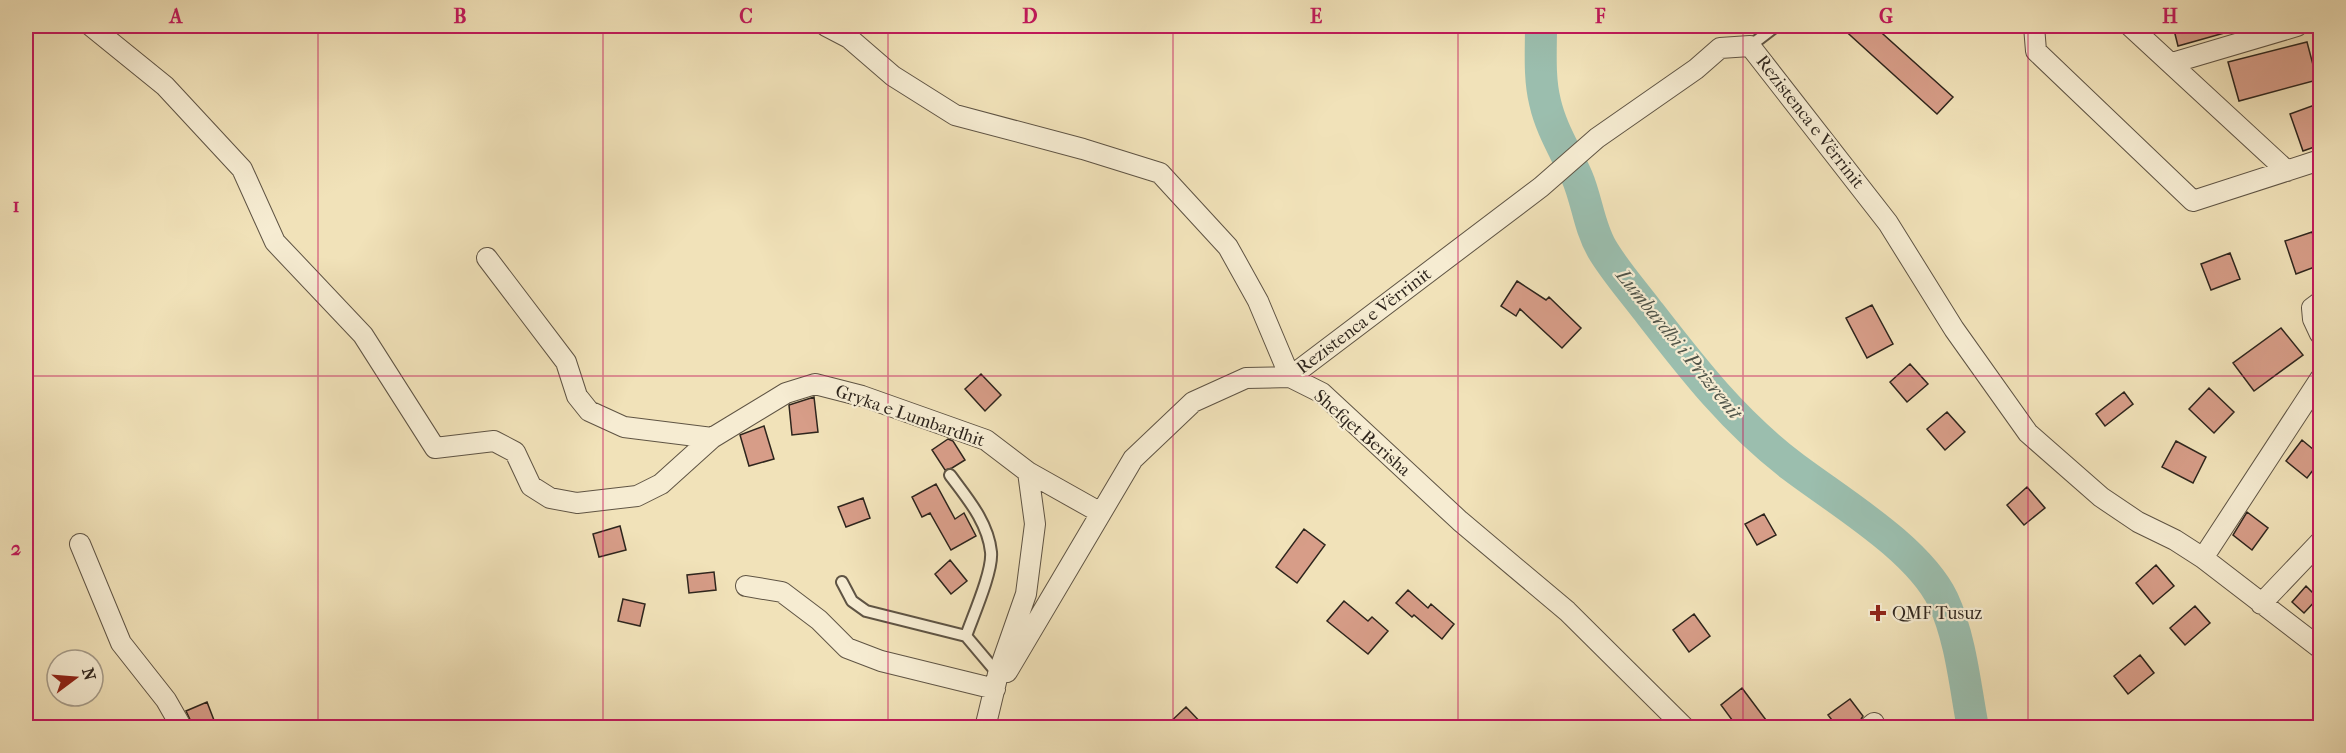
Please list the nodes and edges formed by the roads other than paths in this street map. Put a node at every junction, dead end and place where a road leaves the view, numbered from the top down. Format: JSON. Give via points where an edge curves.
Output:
{"nodes":[{"id":1,"x":91,"y":26,"type":"edge"},
{"id":2,"x":826,"y":26,"type":"edge"},
{"id":3,"x":1776,"y":26,"type":"edge"},
{"id":4,"x":2034,"y":26,"type":"edge"},
{"id":5,"x":2130,"y":26,"type":"edge"},
{"id":6,"x":2296,"y":26,"type":"edge"},
{"id":7,"x":1750,"y":46,"type":"junction"},
{"id":8,"x":2172,"y":63,"type":"junction"},
{"id":9,"x":2320,"y":160,"type":"edge"},
{"id":10,"x":2287,"y":171,"type":"junction"},
{"id":11,"x":487,"y":258,"type":"dead end"},
{"id":12,"x":2320,"y":302,"type":"edge"},
{"id":13,"x":2320,"y":334,"type":"edge"},
{"id":14,"x":1290,"y":377,"type":"junction"},
{"id":15,"x":2320,"y":379,"type":"edge"},
{"id":16,"x":712,"y":438,"type":"junction"},
{"id":17,"x":1028,"y":472,"type":"junction"},
{"id":18,"x":950,"y":475,"type":"dead end"},
{"id":19,"x":1101,"y":513,"type":"junction"},
{"id":20,"x":2320,"y":542,"type":"edge"},
{"id":21,"x":80,"y":544,"type":"dead end"},
{"id":22,"x":2203,"y":558,"type":"junction"},
{"id":23,"x":842,"y":582,"type":"dead end"},
{"id":24,"x":746,"y":586,"type":"dead end"},
{"id":25,"x":2261,"y":604,"type":"junction"},
{"id":26,"x":966,"y":636,"type":"junction"},
{"id":27,"x":2320,"y":648,"type":"edge"},
{"id":28,"x":997,"y":681,"type":"junction"},
{"id":29,"x":182,"y":728,"type":"edge"},
{"id":30,"x":985,"y":728,"type":"edge"},
{"id":31,"x":1685,"y":728,"type":"edge"}],
"edges":[{"from":1,"to":16,"type":"street","name":"Gryka e Lumbardhit","via":[[165,86],[242,169],[275,242],[363,335],[435,448],[494,441],[515,452],[531,486],[550,498],[577,503],[637,496],[661,484]]},
{"from":2,"to":14,"type":"street","via":[[849,38],[893,76],[955,115],[1160,173],[1228,247],[1258,301]]},
{"from":3,"to":7,"type":"lane"},
{"from":4,"to":10,"type":"street","via":[[2036,51],[2193,201]]},
{"from":5,"to":8,"type":"street"},
{"from":6,"to":8,"type":"street"},
{"from":7,"to":14,"type":"street","name":"Rezistenca e Vërrinit","via":[[1720,48],[1597,138],[1541,187]]},
{"from":7,"to":22,"type":"street","name":"Rezistenca e Vërrinit","via":[[1888,224],[1954,329],[2028,433],[2101,497]]},
{"from":8,"to":10,"type":"street"},
{"from":9,"to":10,"type":"street"},
{"from":11,"to":16,"type":"street","via":[[566,362],[577,396],[589,411],[624,427]]},
{"from":12,"to":13,"type":"street","via":[[2312,308]]},
{"from":14,"to":19,"type":"street","name":"Shefqet Berisha","via":[[1246,378],[1193,402],[1133,459]]},
{"from":14,"to":31,"type":"street","name":"Shefqet Berisha","via":[[1322,393],[1460,521],[1567,611]]},
{"from":15,"to":22,"type":"street"},
{"from":16,"to":17,"type":"street","name":"Gryka e Lumbardhit","via":[[786,393],[815,384],[862,396],[986,440]]},
{"from":17,"to":19,"type":"street","name":"Gryka e Lumbardhit"},
{"from":17,"to":28,"type":"street","via":[[1035,524],[1026,594]]},
{"from":18,"to":26,"type":"lane","via":[[981,519],[992,553],[983,592]]},
{"from":19,"to":28,"type":"street","name":"Shefqet Berisha","via":[[1014,662]]},
{"from":20,"to":25,"type":"street"},
{"from":21,"to":29,"type":"street","via":[[122,644],[166,700]]},
{"from":22,"to":25,"type":"street","name":"Rezistenca e Vërrinit"},
{"from":23,"to":26,"type":"lane","via":[[852,601],[866,611]]},
{"from":24,"to":28,"type":"street","via":[[782,592],[847,648],[880,661]]},
{"from":25,"to":27,"type":"street","name":"Rezistenca e Vërrinit"},
{"from":26,"to":28,"type":"lane"},
{"from":28,"to":30,"type":"street"}]}
